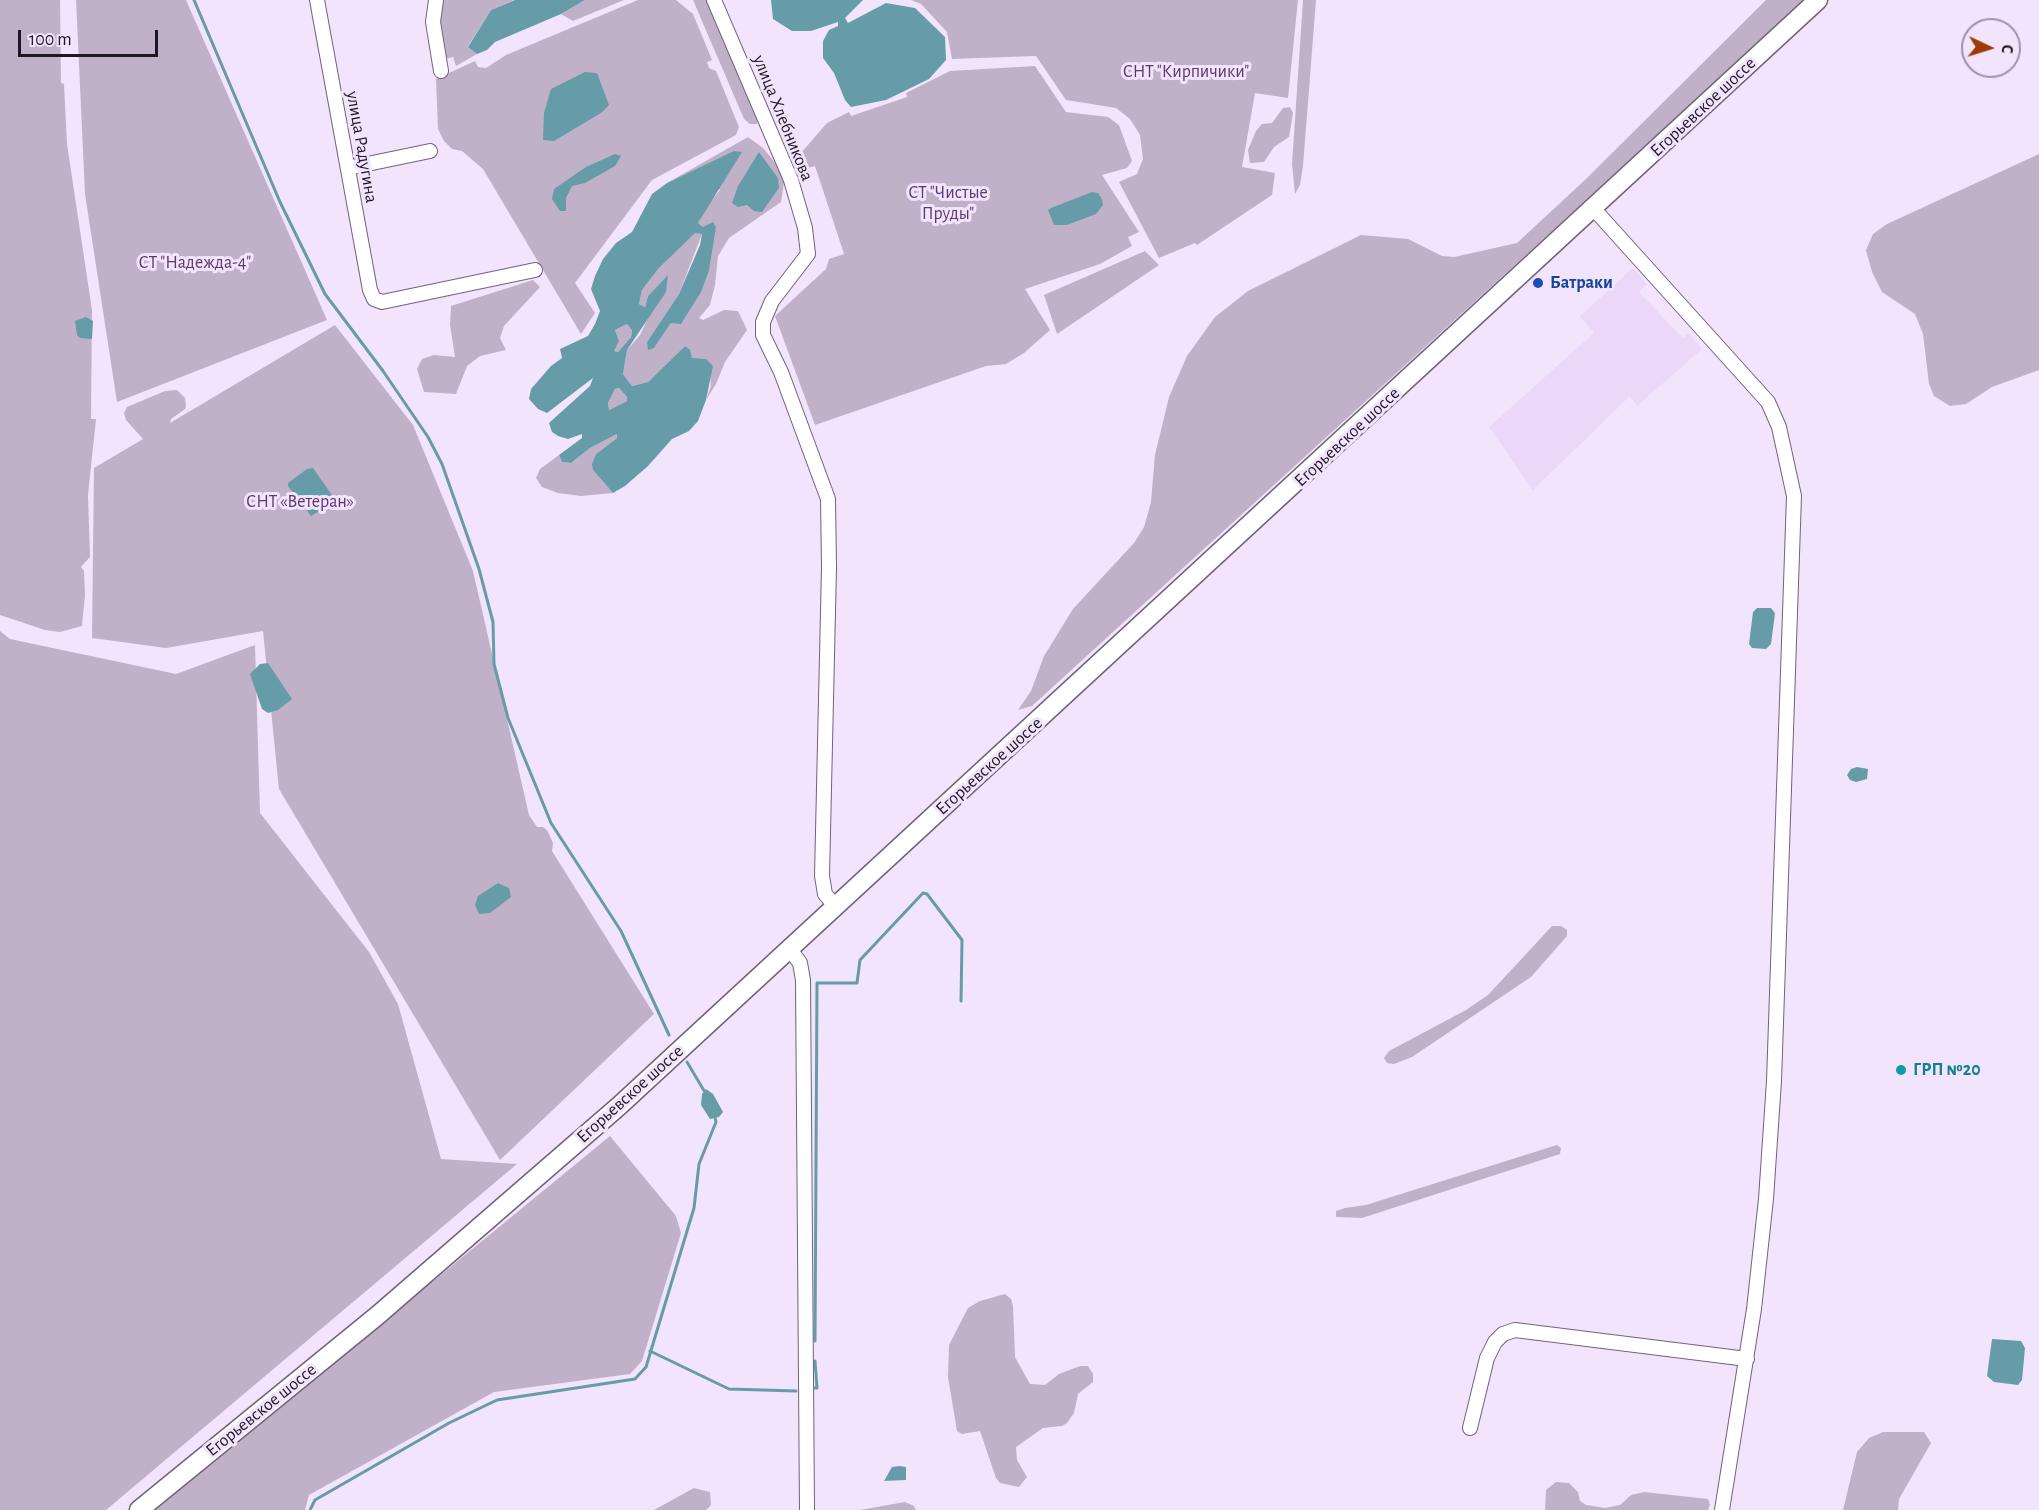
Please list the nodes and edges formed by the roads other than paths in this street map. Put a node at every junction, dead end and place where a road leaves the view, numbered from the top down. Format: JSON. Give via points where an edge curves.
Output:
{"nodes":[{"id":1,"x":317,"y":0,"type":"edge"},
{"id":2,"x":436,"y":0,"type":"edge"},
{"id":3,"x":714,"y":0,"type":"edge"},
{"id":4,"x":1818,"y":0,"type":"edge"},
{"id":5,"x":441,"y":72,"type":"dead end"},
{"id":6,"x":430,"y":151,"type":"dead end"},
{"id":7,"x":348,"y":168,"type":"junction"},
{"id":8,"x":1593,"y":208,"type":"junction"},
{"id":9,"x":535,"y":270,"type":"dead end"},
{"id":10,"x":836,"y":906,"type":"junction"},
{"id":11,"x":789,"y":948,"type":"junction"},
{"id":12,"x":1747,"y":1359,"type":"junction"},
{"id":13,"x":1470,"y":1428,"type":"dead end"},
{"id":14,"x":139,"y":1510,"type":"edge"},
{"id":15,"x":807,"y":1510,"type":"edge"},
{"id":16,"x":1722,"y":1510,"type":"edge"}],
"edges":[{"from":1,"to":7,"type":"street","name":"улица Радугина"},
{"from":2,"to":5,"type":"street","via":[[433,22]]},
{"from":3,"to":10,"type":"street","name":"улица Хлебникова","via":[[791,180],[806,228],[808,254],[772,301],[763,322],[763,335],[781,372],[828,499],[822,876],[825,894]]},
{"from":4,"to":8,"type":"main road","name":"Егорьевское шоссе"},
{"from":6,"to":7,"type":"street"},
{"from":7,"to":9,"type":"street","name":"улица Радугина","via":[[374,299],[382,302]]},
{"from":8,"to":10,"type":"main road","name":"Егорьевское шоссе"},
{"from":8,"to":12,"type":"street","via":[[1768,402],[1779,427],[1792,479],[1774,1081],[1765,1210]]},
{"from":10,"to":11,"type":"main road","name":"Егорьевское шоссе"},
{"from":11,"to":14,"type":"main road","name":"Егорьевское шоссе","via":[[619,1106],[378,1315]]},
{"from":11,"to":15,"type":"street","via":[[800,963],[803,980]]},
{"from":12,"to":13,"type":"street","via":[[1515,1330],[1495,1342],[1486,1358]]},
{"from":12,"to":16,"type":"street"}]}
